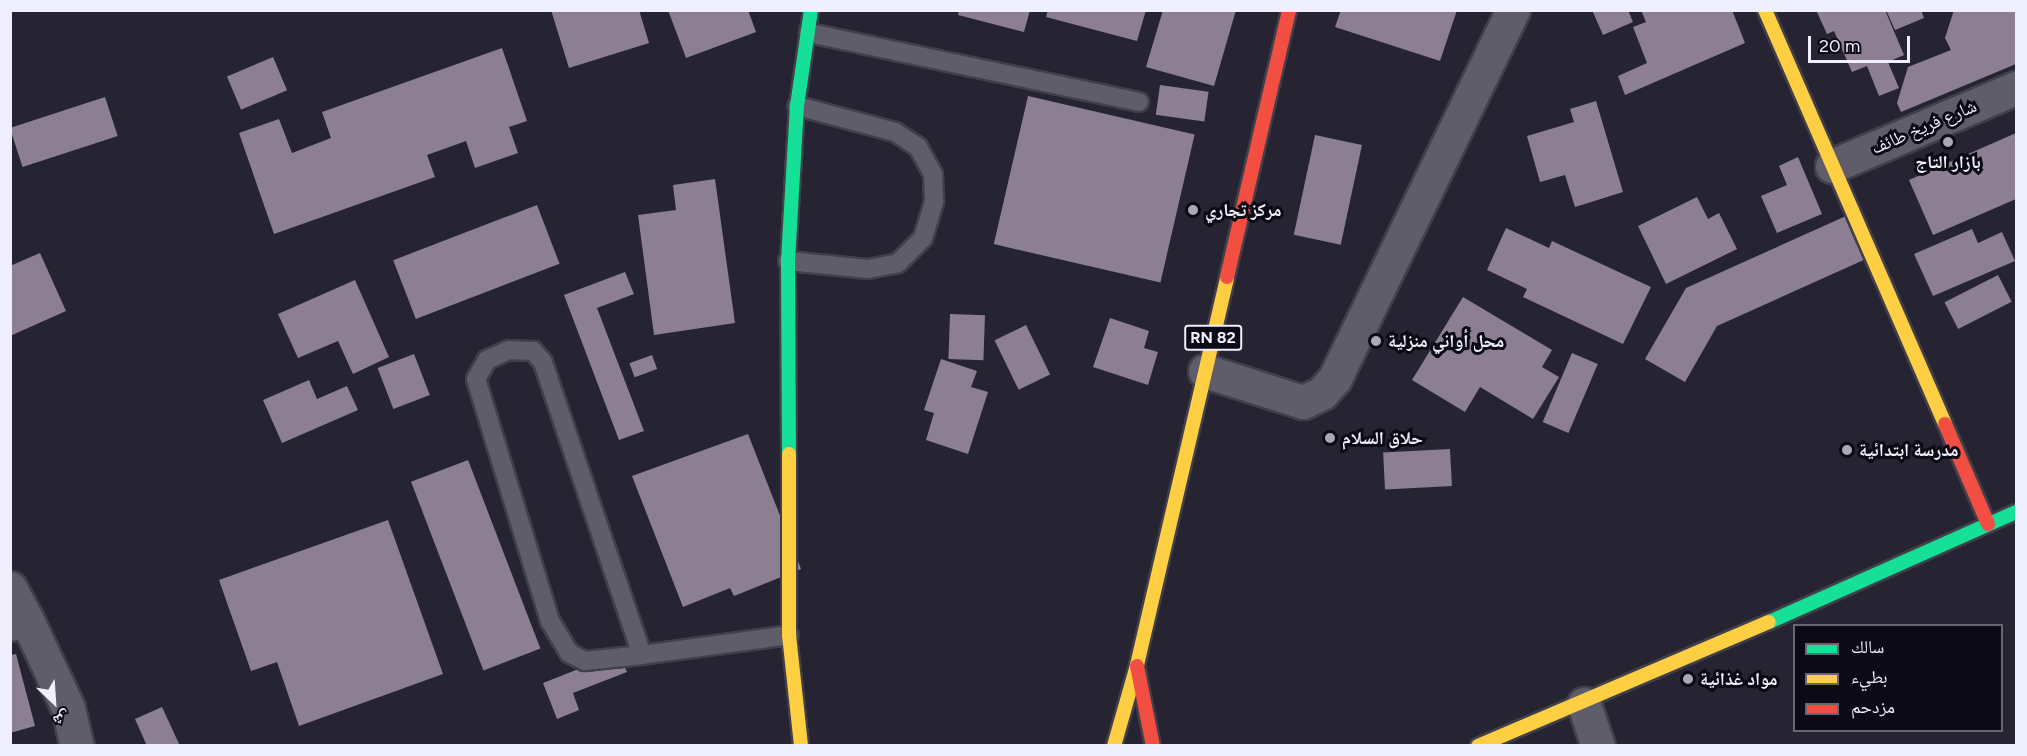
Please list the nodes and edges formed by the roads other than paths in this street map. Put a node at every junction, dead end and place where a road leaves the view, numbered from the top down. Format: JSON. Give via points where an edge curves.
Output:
{"nodes":[{"id":1,"x":811,"y":10,"type":"edge"},
{"id":2,"x":1289,"y":10,"type":"edge"},
{"id":3,"x":1513,"y":10,"type":"edge"},
{"id":4,"x":1765,"y":10,"type":"edge"},
{"id":5,"x":809,"y":33,"type":"junction"},
{"id":6,"x":2016,"y":88,"type":"edge"},
{"id":7,"x":1139,"y":102,"type":"dead end"},
{"id":8,"x":797,"y":106,"type":"junction"},
{"id":9,"x":1832,"y":166,"type":"junction"},
{"id":10,"x":788,"y":261,"type":"junction"},
{"id":11,"x":1205,"y":371,"type":"junction"},
{"id":12,"x":2016,"y":512,"type":"edge"},
{"id":13,"x":1988,"y":524,"type":"junction"},
{"id":14,"x":10,"y":588,"type":"edge"},
{"id":15,"x":19,"y":622,"type":"edge"},
{"id":16,"x":789,"y":635,"type":"junction"},
{"id":17,"x":642,"y":655,"type":"junction"},
{"id":18,"x":1137,"y":665,"type":"junction"},
{"id":19,"x":1584,"y":704,"type":"junction"},
{"id":20,"x":1119,"y":716,"type":"junction"},
{"id":21,"x":1149,"y":723,"type":"junction"},
{"id":22,"x":76,"y":746,"type":"edge"},
{"id":23,"x":801,"y":746,"type":"edge"},
{"id":24,"x":1102,"y":746,"type":"edge"},
{"id":25,"x":1114,"y":746,"type":"edge"},
{"id":26,"x":1153,"y":746,"type":"edge"},
{"id":27,"x":1161,"y":746,"type":"edge"},
{"id":28,"x":1478,"y":746,"type":"edge"},
{"id":29,"x":1598,"y":746,"type":"edge"}],
"edges":[{"from":1,"to":5,"type":"main road"},
{"from":2,"to":11,"type":"main road","number":"RN 82"},
{"from":3,"to":11,"type":"street","via":[[1335,378],[1322,393],[1303,402]]},
{"from":4,"to":9,"type":"main road"},
{"from":5,"to":7,"type":"lane"},
{"from":5,"to":8,"type":"main road"},
{"from":6,"to":9,"type":"street","name":"شارع فريخ طائف"},
{"from":8,"to":10,"type":"main road"},
{"from":8,"to":10,"type":"lane","via":[[895,132],[918,147],[933,174],[934,201],[923,238],[898,262],[868,269]]},
{"from":9,"to":13,"type":"main road"},
{"from":10,"to":16,"type":"main road"},
{"from":11,"to":18,"type":"main road","number":"RN 82"},
{"from":12,"to":13,"type":"main road"},
{"from":13,"to":19,"type":"main road"},
{"from":14,"to":15,"type":"street"},
{"from":15,"to":22,"type":"street","via":[[68,708]]},
{"from":16,"to":17,"type":"lane"},
{"from":16,"to":23,"type":"main road"},
{"from":17,"to":17,"type":"lane","via":[[585,661],[569,653],[550,621],[476,378],[487,360],[509,350],[533,351],[543,362]]},
{"from":18,"to":20,"type":"main road","number":"RN 82"},
{"from":18,"to":21,"type":"main road","number":"RN 82"},
{"from":19,"to":28,"type":"main road"},
{"from":19,"to":29,"type":"street"},
{"from":20,"to":24,"type":"main road"},
{"from":20,"to":25,"type":"main road","number":"RN 82"},
{"from":21,"to":26,"type":"main road","number":"RN 82"},
{"from":21,"to":27,"type":"main road"}]}
